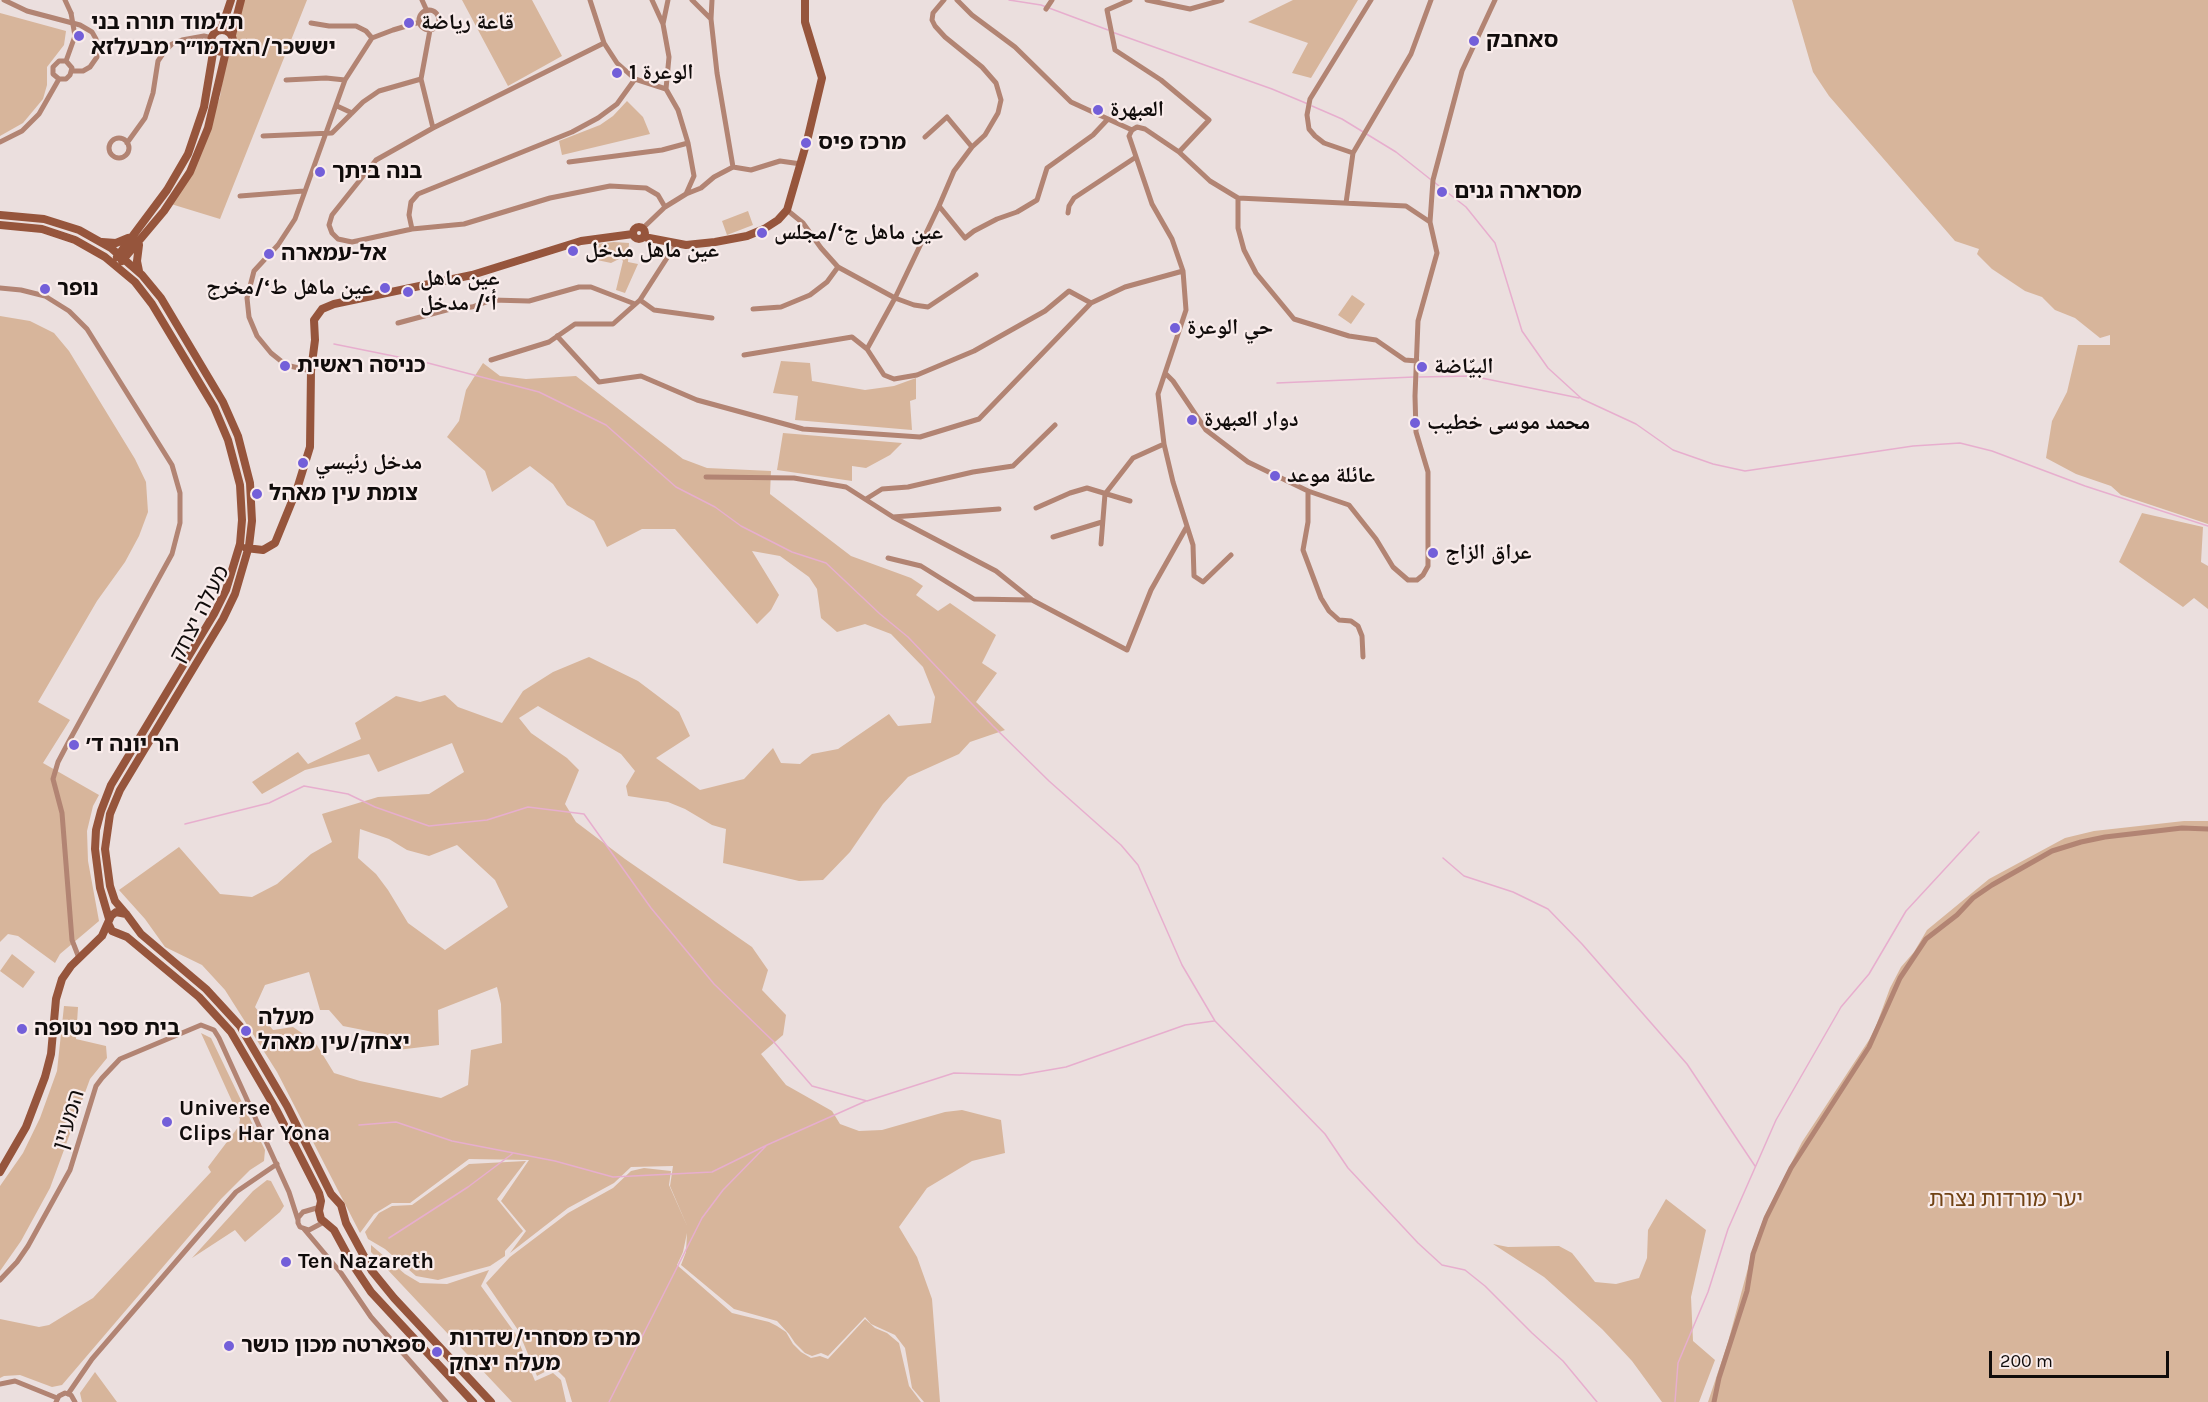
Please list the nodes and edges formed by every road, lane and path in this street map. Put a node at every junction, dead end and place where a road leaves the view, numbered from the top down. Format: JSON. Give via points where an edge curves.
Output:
{"nodes":[{"id":1,"x":4,"y":0,"type":"edge"},
{"id":2,"x":64,"y":0,"type":"edge"},
{"id":3,"x":231,"y":0,"type":"edge"},
{"id":4,"x":241,"y":0,"type":"edge"},
{"id":5,"x":422,"y":0,"type":"edge"},
{"id":6,"x":591,"y":0,"type":"edge"},
{"id":7,"x":652,"y":0,"type":"edge"},
{"id":8,"x":668,"y":0,"type":"edge"},
{"id":9,"x":692,"y":0,"type":"edge"},
{"id":10,"x":712,"y":0,"type":"edge"},
{"id":11,"x":805,"y":0,"type":"edge"},
{"id":12,"x":945,"y":0,"type":"edge"},
{"id":13,"x":957,"y":0,"type":"edge"},
{"id":14,"x":1052,"y":0,"type":"edge"},
{"id":15,"x":1130,"y":0,"type":"edge"},
{"id":16,"x":1147,"y":0,"type":"edge"},
{"id":17,"x":1222,"y":0,"type":"edge"},
{"id":18,"x":1371,"y":0,"type":"edge"},
{"id":19,"x":1431,"y":0,"type":"edge"},
{"id":20,"x":1495,"y":0,"type":"edge"},
{"id":21,"x":1046,"y":9,"type":"dead end"},
{"id":22,"x":427,"y":11,"type":"junction"},
{"id":23,"x":711,"y":19,"type":"junction"},
{"id":24,"x":420,"y":22,"type":"junction"},
{"id":25,"x":311,"y":23,"type":"dead end"},
{"id":26,"x":663,"y":24,"type":"junction"},
{"id":27,"x":221,"y":30,"type":"junction"},
{"id":28,"x":430,"y":30,"type":"junction"},
{"id":29,"x":232,"y":35,"type":"junction"},
{"id":30,"x":212,"y":38,"type":"junction"},
{"id":31,"x":372,"y":38,"type":"junction"},
{"id":32,"x":604,"y":43,"type":"junction"},
{"id":33,"x":214,"y":47,"type":"junction"},
{"id":34,"x":226,"y":51,"type":"junction"},
{"id":35,"x":66,"y":61,"type":"junction"},
{"id":36,"x":72,"y":71,"type":"junction"},
{"id":37,"x":59,"y":79,"type":"junction"},
{"id":38,"x":421,"y":79,"type":"junction"},
{"id":39,"x":635,"y":79,"type":"junction"},
{"id":40,"x":286,"y":80,"type":"dead end"},
{"id":41,"x":345,"y":80,"type":"junction"},
{"id":42,"x":666,"y":89,"type":"junction"},
{"id":43,"x":337,"y":106,"type":"junction"},
{"id":44,"x":352,"y":113,"type":"junction"},
{"id":45,"x":1108,"y":119,"type":"junction"},
{"id":46,"x":433,"y":128,"type":"junction"},
{"id":47,"x":1132,"y":130,"type":"junction"},
{"id":48,"x":325,"y":134,"type":"junction"},
{"id":49,"x":263,"y":136,"type":"dead end"},
{"id":50,"x":925,"y":137,"type":"dead end"},
{"id":51,"x":0,"y":142,"type":"edge"},
{"id":52,"x":127,"y":143,"type":"dead end"},
{"id":53,"x":688,"y":143,"type":"junction"},
{"id":54,"x":972,"y":147,"type":"junction"},
{"id":55,"x":1179,"y":152,"type":"junction"},
{"id":56,"x":1353,"y":153,"type":"junction"},
{"id":57,"x":1136,"y":158,"type":"junction"},
{"id":58,"x":569,"y":162,"type":"dead end"},
{"id":59,"x":801,"y":164,"type":"junction"},
{"id":60,"x":733,"y":167,"type":"junction"},
{"id":61,"x":304,"y":191,"type":"junction"},
{"id":62,"x":686,"y":194,"type":"junction"},
{"id":63,"x":240,"y":196,"type":"dead end"},
{"id":64,"x":1238,"y":198,"type":"junction"},
{"id":65,"x":1346,"y":203,"type":"junction"},
{"id":66,"x":939,"y":206,"type":"junction"},
{"id":67,"x":665,"y":207,"type":"junction"},
{"id":68,"x":787,"y":210,"type":"junction"},
{"id":69,"x":1068,"y":213,"type":"dead end"},
{"id":70,"x":0,"y":215,"type":"edge"},
{"id":71,"x":1430,"y":222,"type":"junction"},
{"id":72,"x":0,"y":225,"type":"edge"},
{"id":73,"x":412,"y":229,"type":"junction"},
{"id":74,"x":644,"y":232,"type":"junction"},
{"id":75,"x":131,"y":237,"type":"junction"},
{"id":76,"x":140,"y":240,"type":"junction"},
{"id":77,"x":100,"y":242,"type":"junction"},
{"id":78,"x":676,"y":244,"type":"junction"},
{"id":79,"x":118,"y":254,"type":"junction"},
{"id":80,"x":126,"y":259,"type":"junction"},
{"id":81,"x":116,"y":264,"type":"junction"},
{"id":82,"x":838,"y":267,"type":"junction"},
{"id":83,"x":1183,"y":271,"type":"junction"},
{"id":84,"x":139,"y":272,"type":"junction"},
{"id":85,"x":976,"y":275,"type":"dead end"},
{"id":86,"x":0,"y":288,"type":"edge"},
{"id":87,"x":895,"y":298,"type":"junction"},
{"id":88,"x":638,"y":302,"type":"junction"},
{"id":89,"x":1091,"y":303,"type":"junction"},
{"id":90,"x":753,"y":309,"type":"dead end"},
{"id":91,"x":712,"y":318,"type":"dead end"},
{"id":92,"x":398,"y":322,"type":"dead end"},
{"id":93,"x":557,"y":336,"type":"junction"},
{"id":94,"x":867,"y":349,"type":"junction"},
{"id":95,"x":744,"y":355,"type":"dead end"},
{"id":96,"x":491,"y":360,"type":"dead end"},
{"id":97,"x":1417,"y":362,"type":"junction"},
{"id":98,"x":311,"y":372,"type":"junction"},
{"id":99,"x":1166,"y":374,"type":"junction"},
{"id":100,"x":1054,"y":425,"type":"dead end"},
{"id":101,"x":1164,"y":444,"type":"junction"},
{"id":102,"x":706,"y":477,"type":"dead end"},
{"id":103,"x":1308,"y":491,"type":"junction"},
{"id":104,"x":1105,"y":494,"type":"junction"},
{"id":105,"x":866,"y":499,"type":"junction"},
{"id":106,"x":1130,"y":501,"type":"dead end"},
{"id":107,"x":1036,"y":508,"type":"dead end"},
{"id":108,"x":999,"y":509,"type":"dead end"},
{"id":109,"x":893,"y":517,"type":"junction"},
{"id":110,"x":1102,"y":522,"type":"junction"},
{"id":111,"x":1186,"y":528,"type":"junction"},
{"id":112,"x":1053,"y":537,"type":"dead end"},
{"id":113,"x":1101,"y":544,"type":"dead end"},
{"id":114,"x":239,"y":547,"type":"junction"},
{"id":115,"x":249,"y":549,"type":"junction"},
{"id":116,"x":1231,"y":555,"type":"dead end"},
{"id":117,"x":888,"y":558,"type":"dead end"},
{"id":118,"x":1032,"y":600,"type":"junction"},
{"id":119,"x":1363,"y":657,"type":"dead end"},
{"id":120,"x":2208,"y":829,"type":"edge"},
{"id":121,"x":129,"y":918,"type":"junction"},
{"id":122,"x":109,"y":921,"type":"junction"},
{"id":123,"x":118,"y":934,"type":"junction"},
{"id":124,"x":80,"y":957,"type":"junction"},
{"id":125,"x":277,"y":1164,"type":"junction"},
{"id":126,"x":0,"y":1172,"type":"edge"},
{"id":127,"x":289,"y":1192,"type":"junction"},
{"id":128,"x":338,"y":1202,"type":"junction"},
{"id":129,"x":320,"y":1206,"type":"junction"},
{"id":130,"x":307,"y":1211,"type":"junction"},
{"id":131,"x":343,"y":1212,"type":"junction"},
{"id":132,"x":298,"y":1220,"type":"junction"},
{"id":133,"x":326,"y":1223,"type":"junction"},
{"id":134,"x":314,"y":1228,"type":"junction"},
{"id":135,"x":304,"y":1229,"type":"junction"},
{"id":136,"x":314,"y":1242,"type":"junction"},
{"id":137,"x":0,"y":1280,"type":"edge"},
{"id":138,"x":0,"y":1384,"type":"edge"},
{"id":139,"x":68,"y":1394,"type":"junction"},
{"id":140,"x":56,"y":1400,"type":"edge"},
{"id":141,"x":442,"y":1401,"type":"edge"},
{"id":142,"x":75,"y":1402,"type":"edge"},
{"id":143,"x":473,"y":1402,"type":"edge"},
{"id":144,"x":491,"y":1402,"type":"edge"},
{"id":145,"x":1714,"y":1402,"type":"edge"}],
"edges":[{"from":1,"to":36,"type":"street","via":[[92,32],[97,57],[90,68]]},
{"from":2,"to":35,"type":"street","bridge":true,"via":[[75,36]]},
{"from":3,"to":27,"type":"street"},
{"from":4,"to":29,"type":"street"},
{"from":5,"to":22,"type":"street"},
{"from":6,"to":32,"type":"street"},
{"from":7,"to":26,"type":"street"},
{"from":8,"to":26,"type":"street"},
{"from":9,"to":23,"type":"street"},
{"from":10,"to":23,"type":"street"},
{"from":11,"to":59,"type":"street","via":[[805,22],[822,78]]},
{"from":12,"to":54,"type":"street","via":[[933,13],[935,26],[982,67],[1000,91],[998,113]]},
{"from":13,"to":45,"type":"street","via":[[1015,47],[1071,102]]},
{"from":14,"to":21,"type":"street"},
{"from":15,"to":55,"type":"street","via":[[1107,10],[1115,50],[1161,80],[1209,120]]},
{"from":16,"to":17,"type":"street","via":[[1190,9]]},
{"from":18,"to":56,"type":"street","via":[[1310,99],[1307,115],[1309,129],[1315,136]]},
{"from":19,"to":56,"type":"street","via":[[1411,54]]},
{"from":20,"to":71,"type":"street","via":[[1462,71],[1433,180]]},
{"from":22,"to":24,"type":"street"},
{"from":22,"to":28,"type":"street","via":[[436,13],[439,21]]},
{"from":23,"to":60,"type":"street"},
{"from":24,"to":28,"type":"street"},
{"from":24,"to":31,"type":"street"},
{"from":25,"to":31,"type":"street","via":[[356,26]]},
{"from":26,"to":42,"type":"street","via":[[669,57]]},
{"from":27,"to":29,"type":"street"},
{"from":27,"to":30,"type":"street"},
{"from":28,"to":38,"type":"street"},
{"from":29,"to":34,"type":"street","via":[[233,43]]},
{"from":30,"to":33,"type":"street"},
{"from":30,"to":52,"type":"street","via":[[182,40],[164,52],[158,61],[145,118]]},
{"from":31,"to":41,"type":"street"},
{"from":32,"to":39,"type":"street","via":[[617,63]]},
{"from":32,"to":46,"type":"street"},
{"from":33,"to":34,"type":"street"},
{"from":33,"to":75,"type":"street","via":[[204,107],[188,154],[167,190]]},
{"from":34,"to":76,"type":"street","via":[[197,158],[175,196]]},
{"from":35,"to":36,"type":"street"},
{"from":35,"to":37,"type":"street","via":[[52,67]]},
{"from":36,"to":37,"type":"street","via":[[66,79]]},
{"from":37,"to":51,"type":"street","via":[[39,114],[22,131]]},
{"from":38,"to":44,"type":"street","via":[[379,91]]},
{"from":38,"to":46,"type":"street"},
{"from":39,"to":42,"type":"street"},
{"from":39,"to":73,"type":"street","via":[[616,104],[572,132],[418,194],[411,202]]},
{"from":40,"to":41,"type":"street"},
{"from":41,"to":43,"type":"street"},
{"from":42,"to":53,"type":"street","via":[[678,110]]},
{"from":43,"to":44,"type":"street"},
{"from":43,"to":48,"type":"street"},
{"from":44,"to":48,"type":"street","via":[[332,133]]},
{"from":45,"to":47,"type":"street"},
{"from":45,"to":66,"type":"street","via":[[1093,135],[1047,168],[1037,200],[1017,213],[965,238]]},
{"from":46,"to":73,"type":"street","via":[[376,160],[338,204],[329,225],[338,239],[352,242]]},
{"from":47,"to":55,"type":"street","via":[[1145,129]]},
{"from":47,"to":57,"type":"street","via":[[1129,136]]},
{"from":48,"to":49,"type":"street"},
{"from":48,"to":61,"type":"street"},
{"from":50,"to":54,"type":"street","via":[[947,117]]},
{"from":53,"to":58,"type":"street"},
{"from":53,"to":62,"type":"street","via":[[694,176]]},
{"from":54,"to":66,"type":"street","via":[[954,171]]},
{"from":55,"to":64,"type":"street","via":[[1210,181]]},
{"from":56,"to":65,"type":"street"},
{"from":57,"to":69,"type":"street","via":[[1074,198]]},
{"from":57,"to":83,"type":"street"},
{"from":59,"to":60,"type":"street","via":[[780,161],[751,170]]},
{"from":59,"to":68,"type":"street"},
{"from":60,"to":62,"type":"street"},
{"from":61,"to":63,"type":"street"},
{"from":61,"to":98,"type":"street","via":[[295,219],[254,271],[247,298],[257,336],[271,353],[286,366]]},
{"from":62,"to":67,"type":"street"},
{"from":64,"to":65,"type":"street"},
{"from":64,"to":97,"type":"street","via":[[1238,228],[1244,250],[1256,273],[1294,319],[1376,340],[1405,360]]},
{"from":65,"to":71,"type":"street","via":[[1407,206]]},
{"from":66,"to":87,"type":"street"},
{"from":67,"to":73,"type":"street","via":[[658,195],[646,188],[609,186],[550,198],[464,224]]},
{"from":67,"to":74,"type":"street"},
{"from":68,"to":78,"type":"street","via":[[778,220],[747,236]]},
{"from":68,"to":82,"type":"street","via":[[803,223]]},
{"from":70,"to":77,"type":"street","name":"מעלה יצחק","via":[[54,222]]},
{"from":71,"to":97,"type":"street","via":[[1437,253],[1418,321]]},
{"from":72,"to":81,"type":"street","name":"מעלה יצחק","via":[[64,235]]},
{"from":74,"to":78,"type":"street"},
{"from":74,"to":98,"type":"street","via":[[637,227],[633,234],[581,241],[472,275],[322,309],[314,320]]},
{"from":75,"to":77,"type":"street","via":[[116,243]]},
{"from":75,"to":79,"type":"street"},
{"from":76,"to":80,"type":"street"},
{"from":76,"to":84,"type":"street"},
{"from":77,"to":79,"type":"street","name":"מעלה יצחק"},
{"from":78,"to":88,"type":"street"},
{"from":79,"to":80,"type":"street","name":"מעלה יצחק"},
{"from":79,"to":81,"type":"street"},
{"from":80,"to":81,"type":"street"},
{"from":80,"to":84,"type":"street","name":"מעלה יצחק"},
{"from":81,"to":114,"type":"street","name":"מעלה יצחק","via":[[152,304],[219,418],[240,484]]},
{"from":82,"to":87,"type":"street"},
{"from":82,"to":90,"type":"street","via":[[810,295],[781,307]]},
{"from":83,"to":89,"type":"street","via":[[1125,287]]},
{"from":83,"to":99,"type":"street","via":[[1186,310]]},
{"from":84,"to":115,"type":"street","name":"מעלה יצחק","via":[[166,308],[238,436],[252,495]]},
{"from":85,"to":87,"type":"street","via":[[928,307]]},
{"from":86,"to":124,"type":"street","via":[[45,296],[69,311],[87,329],[172,465],[180,493],[180,523],[172,554],[68,743],[53,779],[62,813],[72,940]]},
{"from":87,"to":94,"type":"street"},
{"from":88,"to":91,"type":"street","via":[[654,310]]},
{"from":88,"to":92,"type":"street","via":[[579,287],[529,301],[492,300]]},
{"from":88,"to":93,"type":"street","via":[[613,324],[575,324]]},
{"from":89,"to":93,"type":"street","via":[[979,419],[920,437],[803,429],[697,400],[641,376],[599,382]]},
{"from":89,"to":94,"type":"street","via":[[1069,291],[1045,311],[974,351],[917,375],[894,379],[884,375]]},
{"from":93,"to":96,"type":"street"},
{"from":94,"to":95,"type":"street","via":[[852,337],[845,337]]},
{"from":97,"to":103,"type":"street","via":[[1416,432],[1428,471],[1428,566],[1423,575],[1408,580],[1393,567],[1349,505]]},
{"from":98,"to":115,"type":"street","via":[[310,447],[297,489],[275,543],[263,550]]},
{"from":99,"to":101,"type":"street","via":[[1158,394]]},
{"from":99,"to":103,"type":"street","via":[[1206,430],[1248,462]]},
{"from":100,"to":105,"type":"street","via":[[1013,466],[882,489]]},
{"from":101,"to":104,"type":"street","via":[[1133,458]]},
{"from":101,"to":111,"type":"street"},
{"from":102,"to":105,"type":"street","via":[[794,478],[846,487]]},
{"from":103,"to":119,"type":"street","via":[[1303,550],[1329,611],[1339,620],[1358,626]]},
{"from":104,"to":106,"type":"street"},
{"from":104,"to":107,"type":"street","via":[[1088,488]]},
{"from":104,"to":110,"type":"street"},
{"from":105,"to":109,"type":"street"},
{"from":108,"to":109,"type":"street"},
{"from":109,"to":118,"type":"street","via":[[996,571]]},
{"from":110,"to":112,"type":"street"},
{"from":110,"to":113,"type":"street"},
{"from":111,"to":116,"type":"street","via":[[1193,544],[1194,576],[1203,582]]},
{"from":111,"to":118,"type":"street","via":[[1151,590],[1127,650]]},
{"from":114,"to":115,"type":"street"},
{"from":114,"to":122,"type":"street","name":"מעלה יצחק","via":[[214,614],[104,802],[95,849]]},
{"from":115,"to":121,"type":"street","name":"מעלה יצחק","via":[[240,583],[223,619],[120,790],[110,814],[105,840],[107,867],[115,901]]},
{"from":117,"to":118,"type":"street","via":[[921,566],[974,599]]},
{"from":120,"to":145,"type":"street","via":[[2182,828],[2106,837],[2052,852],[1973,898],[1926,939],[1900,978],[1869,1047],[1791,1168],[1766,1218]]},
{"from":121,"to":122,"type":"street","via":[[117,912]]},
{"from":121,"to":123,"type":"street","via":[[129,929]]},
{"from":121,"to":128,"type":"street","name":"מעלה יצחק","via":[[150,943],[206,989],[240,1026]]},
{"from":122,"to":123,"type":"street","via":[[112,931]]},
{"from":122,"to":124,"type":"street","via":[[102,936]]},
{"from":123,"to":124,"type":"street"},
{"from":123,"to":129,"type":"street","via":[[127,937],[199,997],[231,1032],[319,1193]]},
{"from":124,"to":126,"type":"street","via":[[58,987],[51,1054],[37,1100]]},
{"from":125,"to":127,"type":"street","name":"המעיין"},
{"from":125,"to":137,"type":"street","name":"המעיין","via":[[214,1030],[201,1025],[153,1044],[120,1059],[96,1086],[70,1170],[28,1246]]},
{"from":125,"to":139,"type":"street","via":[[245,1184],[226,1203],[92,1359]]},
{"from":127,"to":130,"type":"street","name":"המעיין","via":[[297,1205]]},
{"from":127,"to":132,"type":"street","name":"המעיין"},
{"from":128,"to":129,"type":"street","via":[[330,1200]]},
{"from":128,"to":131,"type":"street"},
{"from":129,"to":130,"type":"street"},
{"from":129,"to":133,"type":"street","via":[[319,1215]]},
{"from":130,"to":132,"type":"street"},
{"from":131,"to":133,"type":"street","via":[[337,1223]]},
{"from":131,"to":144,"type":"street","via":[[357,1245],[381,1284]]},
{"from":132,"to":135,"type":"street","name":"המעיין"},
{"from":133,"to":134,"type":"street"},
{"from":133,"to":143,"type":"street","via":[[372,1292]]},
{"from":134,"to":135,"type":"street"},
{"from":134,"to":136,"type":"street"},
{"from":135,"to":136,"type":"street"},
{"from":136,"to":141,"type":"street"},
{"from":138,"to":140,"type":"street","via":[[15,1381]]},
{"from":139,"to":140,"type":"street","via":[[61,1394]]},
{"from":139,"to":142,"type":"street"}]}
